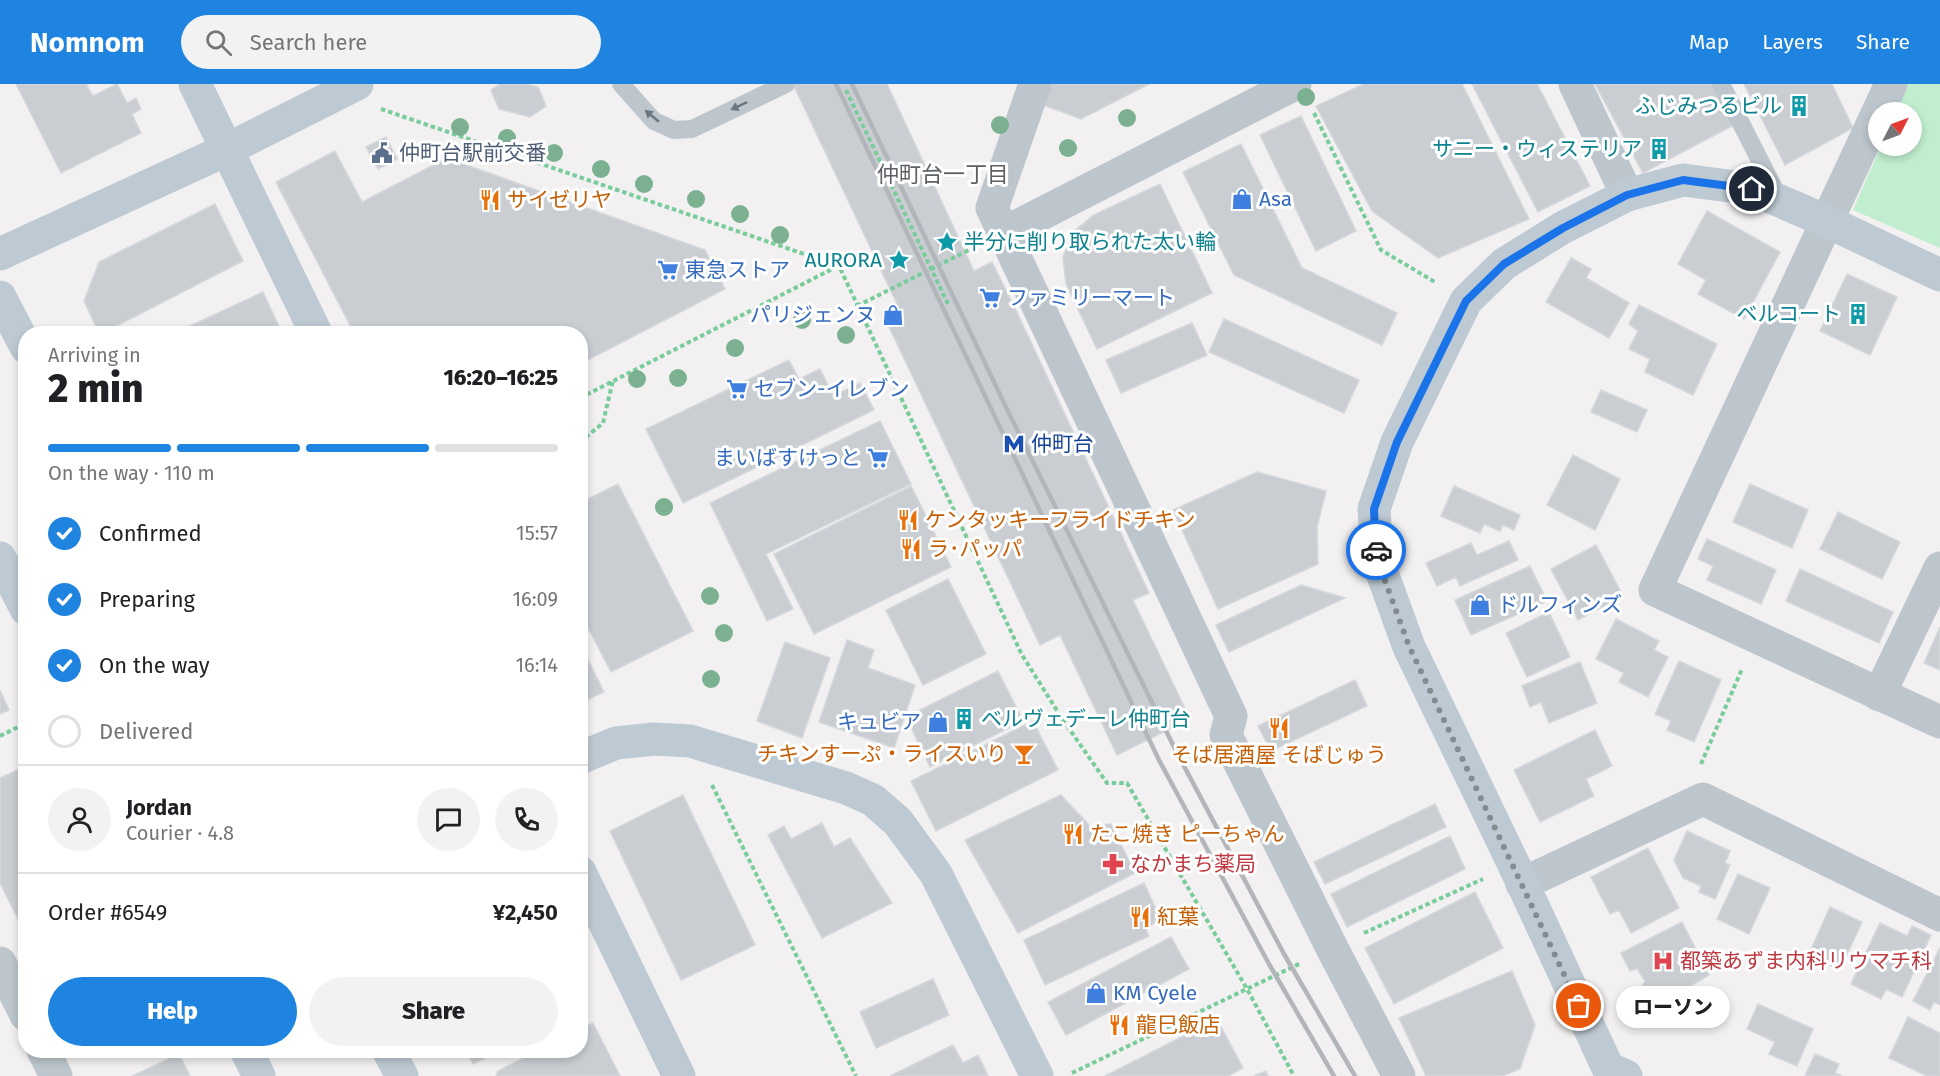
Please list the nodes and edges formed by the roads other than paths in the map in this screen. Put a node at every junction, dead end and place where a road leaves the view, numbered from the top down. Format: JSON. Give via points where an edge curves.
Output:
{"nodes":[{"id":1,"x":195,"y":84,"type":"edge"},
{"id":2,"x":621,"y":84,"type":"edge"},
{"id":3,"x":786,"y":84,"type":"edge"},
{"id":4,"x":1035,"y":84,"type":"edge"},
{"id":5,"x":1575,"y":84,"type":"edge"},
{"id":6,"x":1720,"y":84,"type":"edge"},
{"id":7,"x":1891,"y":84,"type":"edge"},
{"id":8,"x":367,"y":96,"type":"edge"},
{"id":9,"x":1303,"y":96,"type":"edge"},
{"id":10,"x":226,"y":150,"type":"junction"},
{"id":11,"x":1627,"y":195,"type":"junction"},
{"id":12,"x":1780,"y":201,"type":"junction"},
{"id":13,"x":1826,"y":221,"type":"junction"},
{"id":14,"x":1004,"y":233,"type":"junction"},
{"id":15,"x":0,"y":254,"type":"edge"},
{"id":16,"x":1940,"y":276,"type":"edge"},
{"id":17,"x":0,"y":297,"type":"edge"},
{"id":18,"x":313,"y":326,"type":"edge"},
{"id":19,"x":18,"y":332,"type":"edge"},
{"id":20,"x":0,"y":558,"type":"edge"},
{"id":21,"x":1940,"y":568,"type":"edge"},
{"id":22,"x":18,"y":593,"type":"edge"},
{"id":23,"x":1879,"y":695,"type":"junction"},
{"id":24,"x":1940,"y":723,"type":"edge"},
{"id":25,"x":588,"y":754,"type":"edge"},
{"id":26,"x":1518,"y":874,"type":"junction"},
{"id":27,"x":588,"y":888,"type":"edge"},
{"id":28,"x":1940,"y":915,"type":"edge"},
{"id":29,"x":0,"y":963,"type":"edge"},
{"id":30,"x":18,"y":999,"type":"edge"},
{"id":31,"x":47,"y":1058,"type":"edge"},
{"id":32,"x":250,"y":1058,"type":"edge"},
{"id":33,"x":392,"y":1058,"type":"edge"},
{"id":34,"x":1608,"y":1073,"type":"edge"},
{"id":35,"x":56,"y":1076,"type":"edge"},
{"id":36,"x":259,"y":1076,"type":"edge"},
{"id":37,"x":402,"y":1076,"type":"edge"},
{"id":38,"x":679,"y":1076,"type":"edge"},
{"id":39,"x":1037,"y":1076,"type":"edge"},
{"id":40,"x":1400,"y":1076,"type":"edge"}],
"edges":[{"from":1,"to":10,"type":"street"},
{"from":3,"to":2,"type":"lane","one_way":true,"via":[[693,129],[674,130],[654,121]]},
{"from":4,"to":14,"type":"street","via":[[992,208]]},
{"from":5,"to":11,"type":"street"},
{"from":6,"to":12,"type":"lane"},
{"from":7,"to":13,"type":"street"},
{"from":8,"to":10,"type":"street"},
{"from":9,"to":14,"type":"street"},
{"from":10,"to":15,"type":"street"},
{"from":10,"to":18,"type":"street"},
{"from":11,"to":12,"type":"street","via":[[1683,180],[1752,189]]},
{"from":11,"to":26,"type":"street","via":[[1504,264],[1466,301],[1397,442],[1374,509],[1377,559],[1409,646]]},
{"from":12,"to":13,"type":"street"},
{"from":13,"to":16,"type":"street"},
{"from":13,"to":23,"type":"street","via":[[1655,590]]},
{"from":14,"to":40,"type":"street","via":[[1231,716],[1226,735]]},
{"from":17,"to":19,"type":"street"},
{"from":20,"to":22,"type":"street"},
{"from":21,"to":23,"type":"street"},
{"from":23,"to":24,"type":"street"},
{"from":25,"to":39,"type":"street","via":[[616,742],[690,741],[846,788],[873,800],[898,822],[936,874]]},
{"from":26,"to":28,"type":"street","via":[[1703,799]]},
{"from":26,"to":34,"type":"street"},
{"from":27,"to":38,"type":"street"},
{"from":29,"to":30,"type":"street"},
{"from":31,"to":35,"type":"street"},
{"from":32,"to":36,"type":"street"},
{"from":33,"to":37,"type":"street"}]}
